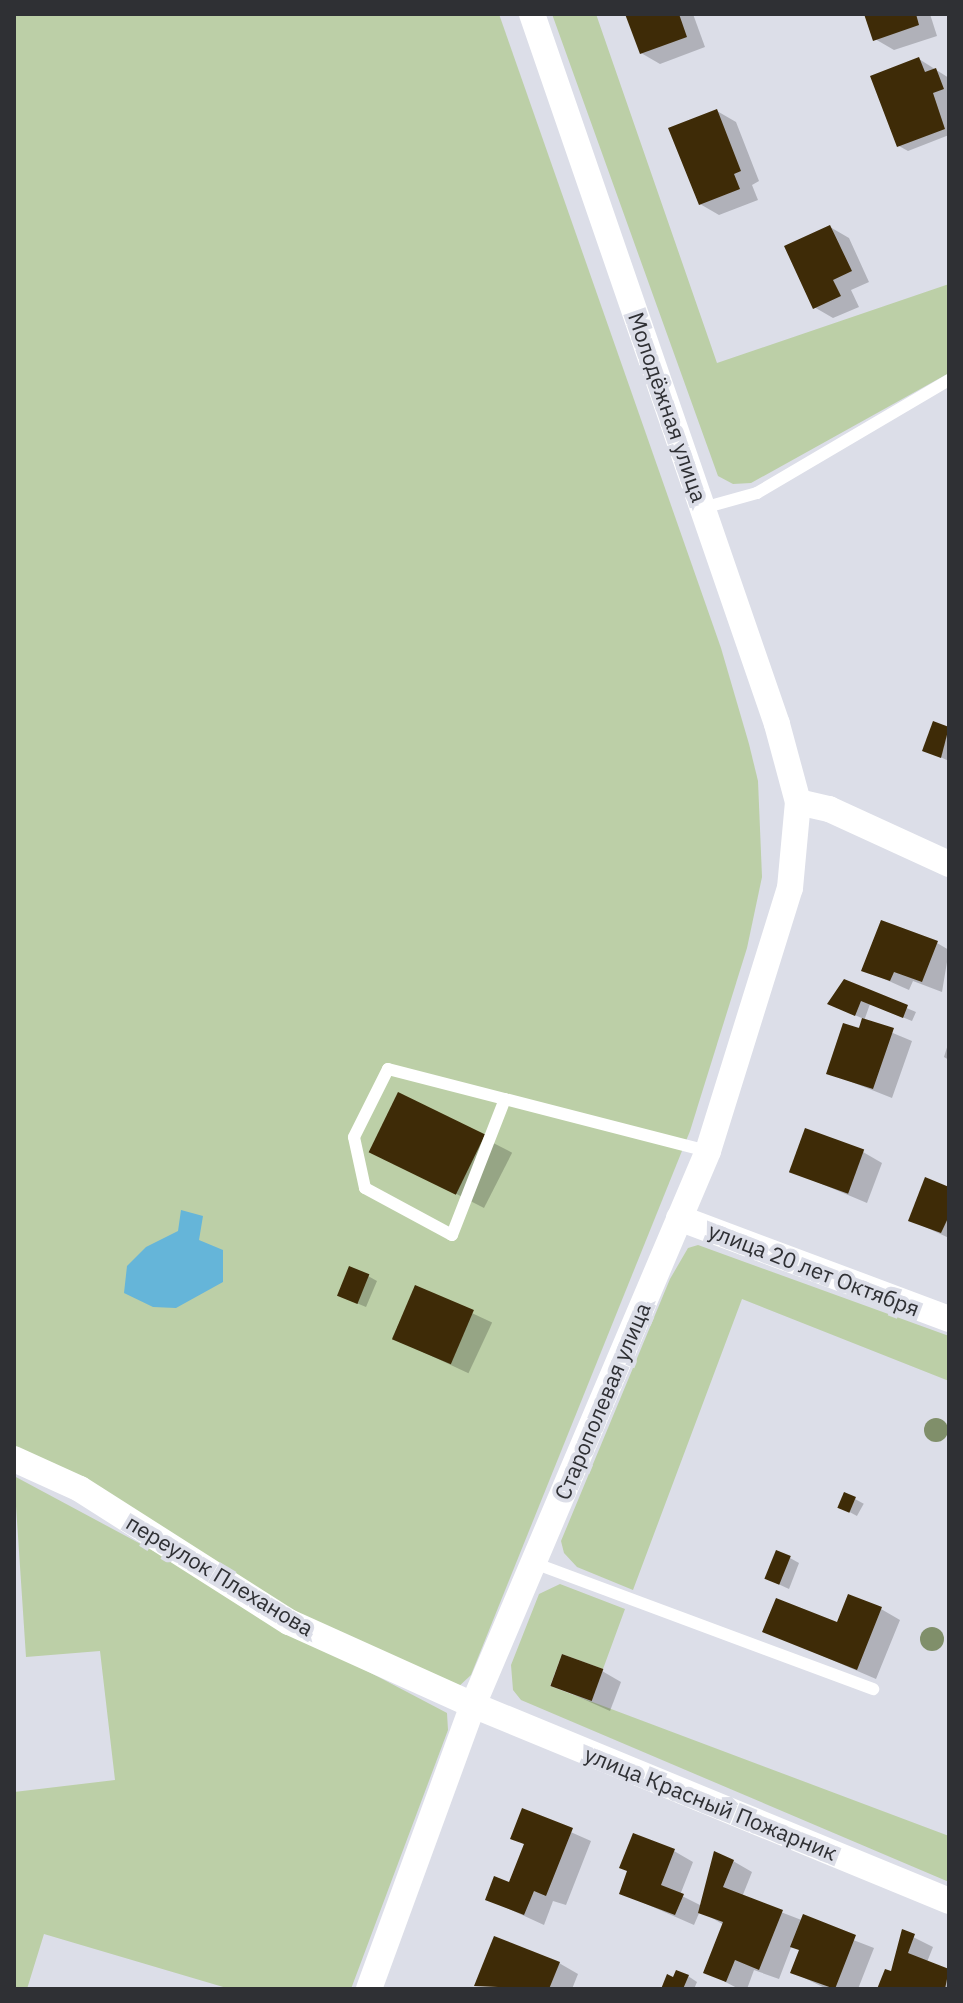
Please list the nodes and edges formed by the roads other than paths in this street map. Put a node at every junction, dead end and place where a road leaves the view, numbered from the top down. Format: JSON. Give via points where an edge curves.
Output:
{"nodes":[{"id":1,"x":532,"y":14,"type":"edge"},
{"id":2,"x":949,"y":380,"type":"edge"},
{"id":3,"x":703,"y":508,"type":"junction"},
{"id":4,"x":798,"y":802,"type":"junction"},
{"id":5,"x":949,"y":864,"type":"edge"},
{"id":6,"x":505,"y":1099,"type":"junction"},
{"id":7,"x":708,"y":1151,"type":"junction"},
{"id":8,"x":679,"y":1218,"type":"junction"},
{"id":9,"x":949,"y":1319,"type":"edge"},
{"id":10,"x":14,"y":1459,"type":"edge"},
{"id":11,"x":534,"y":1563,"type":"junction"},
{"id":12,"x":873,"y":1689,"type":"dead end"},
{"id":13,"x":473,"y":1705,"type":"junction"},
{"id":14,"x":949,"y":1901,"type":"edge"},
{"id":15,"x":369,"y":1989,"type":"edge"}],
"edges":[{"from":1,"to":3,"type":"street","name":"Молодёжная улица"},
{"from":2,"to":3,"type":"lane","via":[[757,493]]},
{"from":3,"to":4,"type":"street","name":"Молодёжная улица","via":[[777,724]]},
{"from":4,"to":5,"type":"street","via":[[829,809]]},
{"from":4,"to":7,"type":"street","name":"Старополевая улица","via":[[790,888]]},
{"from":6,"to":6,"type":"lane","via":[[452,1235],[365,1188],[354,1137],[388,1069]]},
{"from":6,"to":7,"type":"lane"},
{"from":7,"to":8,"type":"street","name":"Старополевая улица"},
{"from":8,"to":9,"type":"street","name":"улица 20 лет Октября"},
{"from":8,"to":11,"type":"street","name":"Старополевая улица"},
{"from":10,"to":13,"type":"street","name":"переулок Плеханова","via":[[80,1489],[289,1622]]},
{"from":11,"to":12,"type":"lane"},
{"from":11,"to":13,"type":"street","name":"Старополевая улица"},
{"from":13,"to":14,"type":"street","name":"улица Красный Пожарник"},
{"from":13,"to":15,"type":"street","name":"Старополевая улица"}]}
